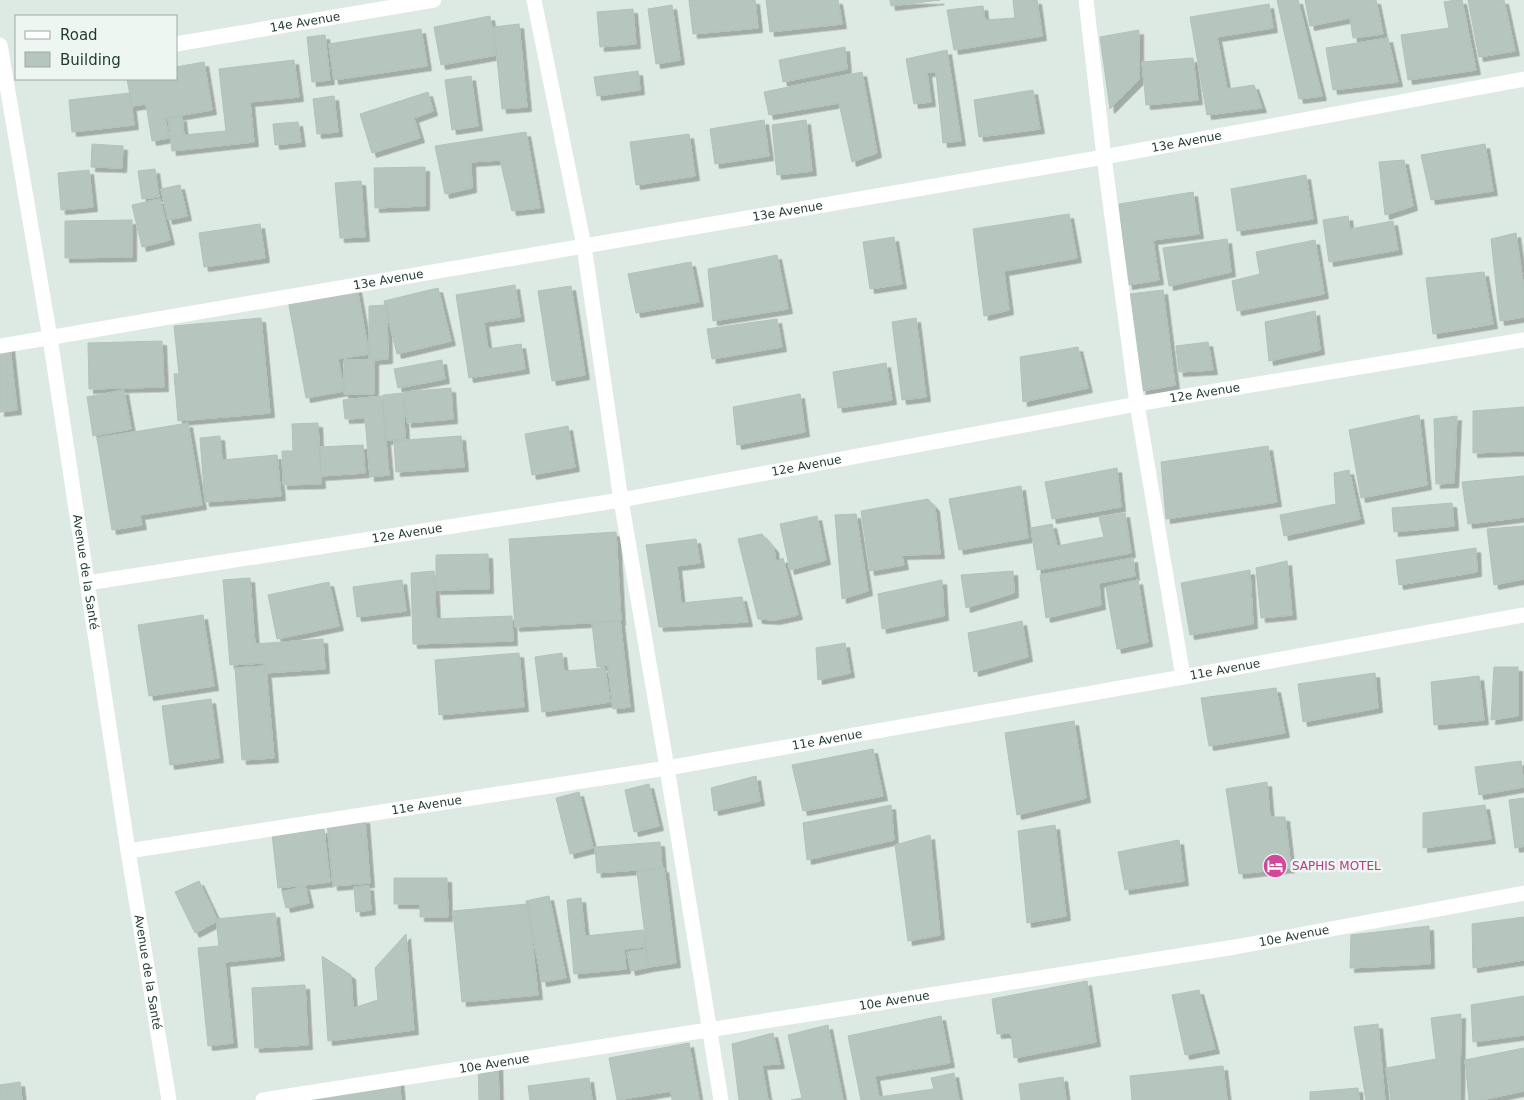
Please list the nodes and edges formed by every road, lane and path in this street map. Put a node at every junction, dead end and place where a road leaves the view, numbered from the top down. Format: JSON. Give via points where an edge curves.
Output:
{"nodes":[{"id":1,"x":434,"y":0,"type":"edge"},
{"id":2,"x":534,"y":0,"type":"edge"},
{"id":3,"x":1086,"y":0,"type":"edge"},
{"id":4,"x":178,"y":44,"type":"edge"},
{"id":5,"x":0,"y":45,"type":"edge"},
{"id":6,"x":10,"y":73,"type":"edge"},
{"id":7,"x":1524,"y":80,"type":"edge"},
{"id":8,"x":1104,"y":157,"type":"junction"},
{"id":9,"x":584,"y":246,"type":"junction"},
{"id":10,"x":50,"y":338,"type":"junction"},
{"id":11,"x":1524,"y":340,"type":"edge"},
{"id":12,"x":0,"y":346,"type":"edge"},
{"id":13,"x":1137,"y":404,"type":"junction"},
{"id":14,"x":621,"y":500,"type":"junction"},
{"id":15,"x":87,"y":583,"type":"junction"},
{"id":16,"x":1524,"y":615,"type":"edge"},
{"id":17,"x":1183,"y":677,"type":"junction"},
{"id":18,"x":667,"y":768,"type":"junction"},
{"id":19,"x":128,"y":850,"type":"junction"},
{"id":20,"x":1524,"y":893,"type":"edge"},
{"id":21,"x":709,"y":1030,"type":"junction"},
{"id":22,"x":168,"y":1100,"type":"edge"},
{"id":23,"x":263,"y":1100,"type":"edge"},
{"id":24,"x":721,"y":1100,"type":"edge"}],
"edges":[{"from":1,"to":4,"type":"street","name":"14e Avenue"},
{"from":2,"to":9,"type":"street"},
{"from":3,"to":8,"type":"street"},
{"from":5,"to":6,"type":"street","name":"Avenue de la Santé"},
{"from":6,"to":10,"type":"street","name":"Avenue de la Santé"},
{"from":7,"to":8,"type":"street","name":"13e Avenue"},
{"from":8,"to":9,"type":"street","name":"13e Avenue"},
{"from":8,"to":13,"type":"street"},
{"from":9,"to":10,"type":"street","name":"13e Avenue"},
{"from":9,"to":14,"type":"street"},
{"from":10,"to":12,"type":"street","name":"13e Avenue"},
{"from":10,"to":15,"type":"street","name":"Avenue de la Santé"},
{"from":11,"to":13,"type":"street","name":"12e Avenue"},
{"from":13,"to":14,"type":"street","name":"12e Avenue"},
{"from":13,"to":17,"type":"street"},
{"from":14,"to":15,"type":"street","name":"12e Avenue"},
{"from":14,"to":18,"type":"street"},
{"from":15,"to":19,"type":"street","name":"Avenue de la Santé"},
{"from":16,"to":17,"type":"street","name":"11e Avenue"},
{"from":17,"to":18,"type":"street","name":"11e Avenue"},
{"from":18,"to":19,"type":"street","name":"11e Avenue"},
{"from":18,"to":21,"type":"street"},
{"from":19,"to":22,"type":"street","name":"Avenue de la Santé"},
{"from":20,"to":21,"type":"street","name":"10e Avenue","via":[[1235,947]]},
{"from":21,"to":23,"type":"street","name":"10e Avenue"},
{"from":21,"to":24,"type":"street"}]}
